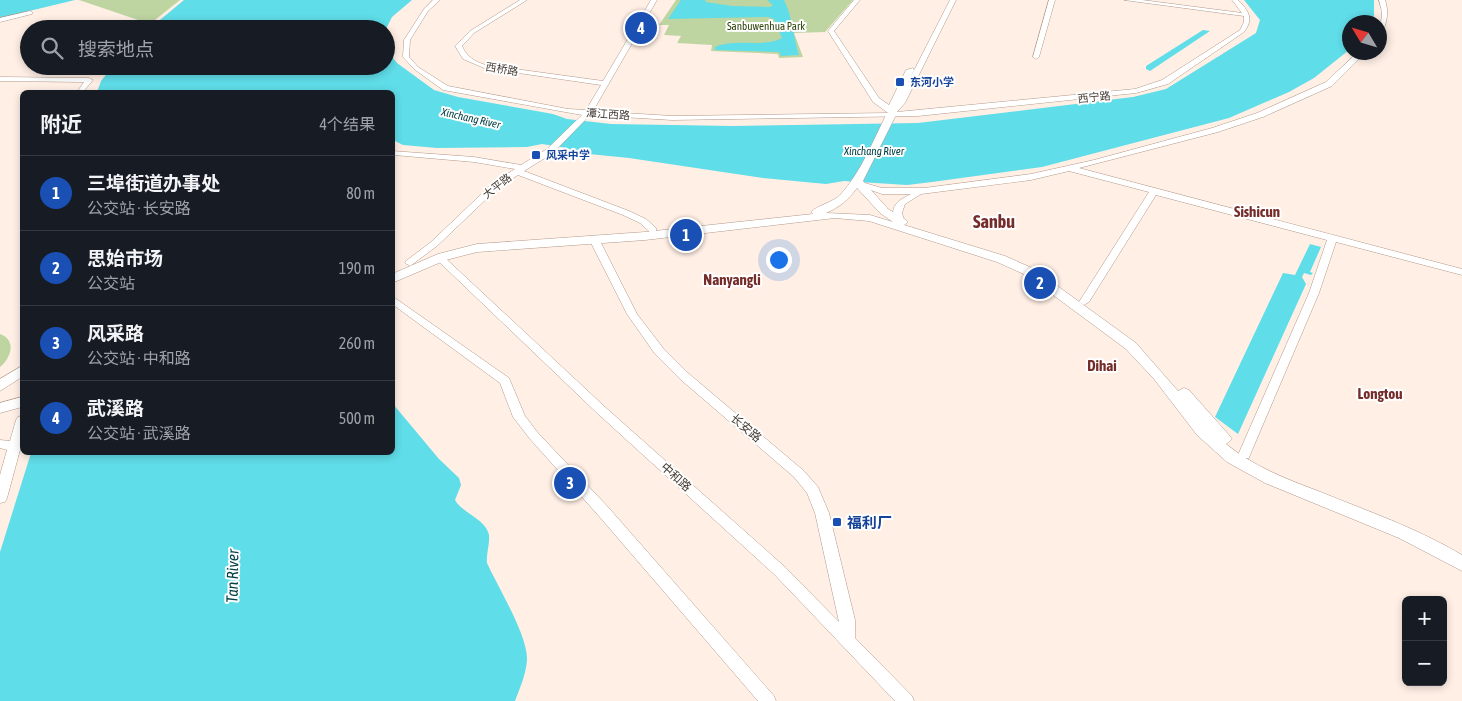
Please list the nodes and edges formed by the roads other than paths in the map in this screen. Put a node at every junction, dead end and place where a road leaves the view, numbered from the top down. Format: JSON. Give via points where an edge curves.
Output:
{"nodes":[{"id":1,"x":437,"y":0,"type":"edge"},
{"id":2,"x":524,"y":0,"type":"edge"},
{"id":3,"x":654,"y":0,"type":"edge"},
{"id":4,"x":857,"y":0,"type":"edge"},
{"id":5,"x":947,"y":0,"type":"edge"},
{"id":6,"x":953,"y":0,"type":"edge"},
{"id":7,"x":1052,"y":0,"type":"edge"},
{"id":8,"x":1127,"y":0,"type":"edge"},
{"id":9,"x":1235,"y":0,"type":"edge"},
{"id":10,"x":1382,"y":0,"type":"edge"},
{"id":11,"x":30,"y":13,"type":"dead end"},
{"id":12,"x":1247,"y":15,"type":"junction"},
{"id":13,"x":1384,"y":15,"type":"edge"},
{"id":14,"x":0,"y":20,"type":"edge"},
{"id":15,"x":1036,"y":58,"type":"dead end"},
{"id":16,"x":1354,"y":60,"type":"edge"},
{"id":17,"x":1,"y":79,"type":"edge"},
{"id":18,"x":605,"y":83,"type":"junction"},
{"id":19,"x":82,"y":90,"type":"edge"},
{"id":20,"x":890,"y":112,"type":"junction"},
{"id":21,"x":588,"y":113,"type":"junction"},
{"id":22,"x":395,"y":152,"type":"edge"},
{"id":23,"x":1070,"y":168,"type":"junction"},
{"id":24,"x":519,"y":170,"type":"junction"},
{"id":25,"x":858,"y":183,"type":"junction"},
{"id":26,"x":1154,"y":191,"type":"junction"},
{"id":27,"x":924,"y":192,"type":"junction"},
{"id":28,"x":875,"y":201,"type":"junction"},
{"id":29,"x":855,"y":216,"type":"junction"},
{"id":30,"x":899,"y":220,"type":"junction"},
{"id":31,"x":653,"y":230,"type":"junction"},
{"id":32,"x":594,"y":239,"type":"junction"},
{"id":33,"x":1332,"y":239,"type":"junction"},
{"id":34,"x":440,"y":258,"type":"junction"},
{"id":35,"x":410,"y":263,"type":"junction"},
{"id":36,"x":395,"y":270,"type":"edge"},
{"id":37,"x":1462,"y":272,"type":"edge"},
{"id":38,"x":395,"y":278,"type":"edge"},
{"id":39,"x":395,"y":301,"type":"edge"},
{"id":40,"x":1084,"y":302,"type":"junction"},
{"id":41,"x":20,"y":371,"type":"edge"},
{"id":42,"x":0,"y":386,"type":"edge"},
{"id":43,"x":20,"y":396,"type":"edge"},
{"id":44,"x":0,"y":402,"type":"edge"},
{"id":45,"x":20,"y":403,"type":"edge"},
{"id":46,"x":0,"y":408,"type":"edge"},
{"id":47,"x":20,"y":429,"type":"edge"},
{"id":48,"x":0,"y":444,"type":"edge"},
{"id":49,"x":16,"y":447,"type":"junction"},
{"id":50,"x":1244,"y":455,"type":"junction"},
{"id":51,"x":0,"y":498,"type":"edge"},
{"id":52,"x":1462,"y":553,"type":"edge"},
{"id":53,"x":1462,"y":564,"type":"edge"},
{"id":54,"x":847,"y":640,"type":"junction"},
{"id":55,"x":768,"y":701,"type":"edge"},
{"id":56,"x":906,"y":701,"type":"edge"}],
"edges":[{"from":1,"to":21,"type":"street","name":"潭江西路","via":[[426,10],[407,40],[406,57],[416,68],[446,88]]},
{"from":2,"to":18,"type":"street","name":"西桥路","via":[[467,36],[458,46],[462,54],[484,66]]},
{"from":3,"to":18,"type":"street","name":"大平路"},
{"from":4,"to":20,"type":"street","via":[[831,31],[876,100]]},
{"from":5,"to":20,"type":"street"},
{"from":6,"to":20,"type":"street","via":[[903,100]]},
{"from":7,"to":15,"type":"street"},
{"from":8,"to":12,"type":"street"},
{"from":9,"to":12,"type":"street"},
{"from":10,"to":13,"type":"street"},
{"from":11,"to":14,"type":"street"},
{"from":12,"to":20,"type":"street","name":"西宁路","via":[[1248,23],[1239,34],[1153,87],[1090,97]]},
{"from":16,"to":23,"type":"street","via":[[1329,84],[1260,115]]},
{"from":17,"to":19,"type":"street","via":[[89,80]]},
{"from":18,"to":21,"type":"street","name":"大平路"},
{"from":20,"to":21,"type":"street","name":"潭江西路","via":[[672,118]]},
{"from":20,"to":25,"type":"main road"},
{"from":21,"to":24,"type":"street","name":"大平路","via":[[550,151]]},
{"from":22,"to":24,"type":"street","via":[[430,158],[493,161]]},
{"from":23,"to":26,"type":"street"},
{"from":23,"to":27,"type":"street","via":[[1031,177]]},
{"from":24,"to":31,"type":"street","via":[[626,212]]},
{"from":24,"to":35,"type":"street","name":"大平路","via":[[488,191]]},
{"from":25,"to":27,"type":"street","via":[[882,191]]},
{"from":25,"to":28,"type":"main road"},
{"from":25,"to":31,"type":"main road","via":[[841,201],[818,212]]},
{"from":26,"to":33,"type":"street"},
{"from":26,"to":40,"type":"street"},
{"from":27,"to":30,"type":"street","via":[[901,202],[897,213]]},
{"from":28,"to":29,"type":"main road","via":[[874,210]]},
{"from":28,"to":30,"type":"main road"},
{"from":29,"to":32,"type":"main road","via":[[835,215]]},
{"from":29,"to":53,"type":"main road","via":[[957,244],[1030,272],[1131,346],[1202,431],[1233,458],[1271,479],[1405,533]]},
{"from":30,"to":40,"type":"main road","via":[[1016,259]]},
{"from":31,"to":35,"type":"main road","via":[[478,242],[447,248]]},
{"from":32,"to":34,"type":"main road","via":[[477,248]]},
{"from":32,"to":54,"type":"street","name":"长安路","via":[[632,314],[659,351],[799,474],[813,491],[822,512],[848,620]]},
{"from":33,"to":37,"type":"street"},
{"from":33,"to":50,"type":"street","via":[[1314,293]]},
{"from":34,"to":38,"type":"main road"},
{"from":34,"to":54,"type":"street","name":"中和路","via":[[780,572]]},
{"from":35,"to":36,"type":"main road"},
{"from":39,"to":55,"type":"street","via":[[505,381],[518,417]]},
{"from":40,"to":50,"type":"main road","via":[[1140,344],[1214,429]]},
{"from":41,"to":42,"type":"main road"},
{"from":43,"to":44,"type":"main road"},
{"from":45,"to":46,"type":"main road"},
{"from":47,"to":49,"type":"street"},
{"from":48,"to":49,"type":"street"},
{"from":49,"to":51,"type":"street"},
{"from":50,"to":52,"type":"main road","via":[[1288,478],[1408,524]]},
{"from":54,"to":56,"type":"street","name":"中和路"}]}
